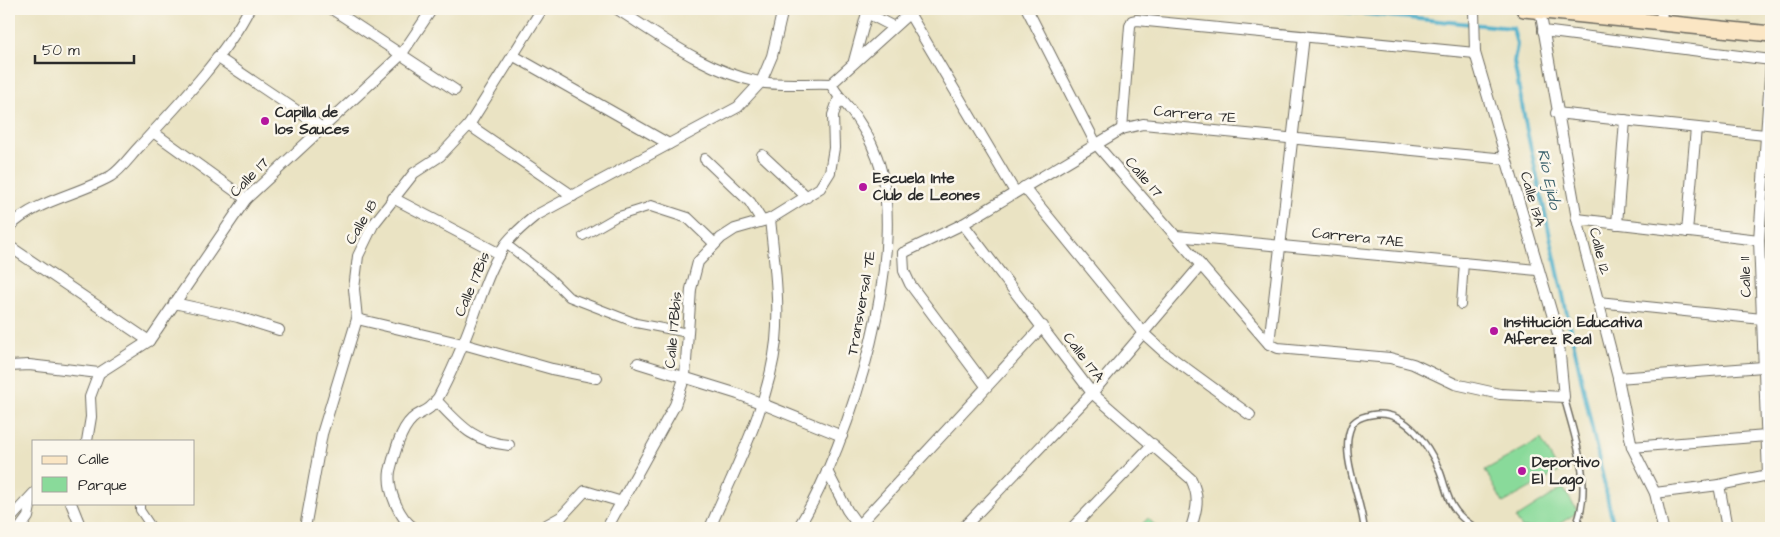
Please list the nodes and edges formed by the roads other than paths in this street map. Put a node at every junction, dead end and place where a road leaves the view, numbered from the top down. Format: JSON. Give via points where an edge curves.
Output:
{"nodes":[{"id":1,"x":249,"y":9,"type":"edge"},
{"id":2,"x":332,"y":9,"type":"edge"},
{"id":3,"x":432,"y":9,"type":"edge"},
{"id":4,"x":542,"y":9,"type":"edge"},
{"id":5,"x":617,"y":9,"type":"edge"},
{"id":6,"x":768,"y":9,"type":"edge"},
{"id":7,"x":1027,"y":9,"type":"edge"},
{"id":8,"x":1524,"y":9,"type":"edge"},
{"id":9,"x":782,"y":10,"type":"edge"},
{"id":10,"x":1540,"y":10,"type":"junction"},
{"id":11,"x":868,"y":11,"type":"edge"},
{"id":12,"x":912,"y":11,"type":"edge"},
{"id":13,"x":1474,"y":12,"type":"edge"},
{"id":14,"x":1579,"y":12,"type":"edge"},
{"id":15,"x":1662,"y":16,"type":"edge"},
{"id":16,"x":892,"y":26,"type":"junction"},
{"id":17,"x":1543,"y":32,"type":"junction"},
{"id":18,"x":1771,"y":34,"type":"edge"},
{"id":19,"x":1304,"y":36,"type":"junction"},
{"id":20,"x":1476,"y":53,"type":"junction"},
{"id":21,"x":401,"y":55,"type":"junction"},
{"id":22,"x":514,"y":56,"type":"junction"},
{"id":23,"x":217,"y":57,"type":"junction"},
{"id":24,"x":854,"y":61,"type":"junction"},
{"id":25,"x":1771,"y":61,"type":"edge"},
{"id":26,"x":761,"y":82,"type":"junction"},
{"id":27,"x":831,"y":84,"type":"junction"},
{"id":28,"x":455,"y":90,"type":"dead end"},
{"id":29,"x":839,"y":98,"type":"junction"},
{"id":30,"x":1556,"y":113,"type":"junction"},
{"id":31,"x":1625,"y":120,"type":"junction"},
{"id":32,"x":469,"y":125,"type":"junction"},
{"id":33,"x":321,"y":127,"type":"junction"},
{"id":34,"x":1696,"y":128,"type":"junction"},
{"id":35,"x":1122,"y":129,"type":"junction"},
{"id":36,"x":152,"y":132,"type":"junction"},
{"id":37,"x":1765,"y":135,"type":"junction"},
{"id":38,"x":1293,"y":138,"type":"junction"},
{"id":39,"x":669,"y":144,"type":"junction"},
{"id":40,"x":1096,"y":144,"type":"junction"},
{"id":41,"x":762,"y":155,"type":"dead end"},
{"id":42,"x":705,"y":159,"type":"dead end"},
{"id":43,"x":1506,"y":159,"type":"junction"},
{"id":44,"x":1020,"y":190,"type":"junction"},
{"id":45,"x":573,"y":196,"type":"junction"},
{"id":46,"x":807,"y":197,"type":"junction"},
{"id":47,"x":393,"y":198,"type":"junction"},
{"id":48,"x":246,"y":199,"type":"junction"},
{"id":49,"x":651,"y":206,"type":"joint"},
{"id":50,"x":1577,"y":219,"type":"junction"},
{"id":51,"x":766,"y":220,"type":"junction"},
{"id":52,"x":963,"y":224,"type":"junction"},
{"id":53,"x":1617,"y":224,"type":"junction"},
{"id":54,"x":9,"y":227,"type":"edge"},
{"id":55,"x":1687,"y":232,"type":"junction"},
{"id":56,"x":584,"y":236,"type":"dead end"},
{"id":57,"x":1176,"y":236,"type":"junction"},
{"id":58,"x":1758,"y":240,"type":"junction"},
{"id":59,"x":714,"y":242,"type":"junction"},
{"id":60,"x":886,"y":242,"type":"junction"},
{"id":61,"x":1280,"y":244,"type":"junction"},
{"id":62,"x":9,"y":246,"type":"edge"},
{"id":63,"x":503,"y":249,"type":"junction"},
{"id":64,"x":903,"y":252,"type":"junction"},
{"id":65,"x":1464,"y":262,"type":"junction"},
{"id":66,"x":1201,"y":265,"type":"junction"},
{"id":67,"x":1537,"y":270,"type":"junction"},
{"id":68,"x":1598,"y":302,"type":"junction"},
{"id":69,"x":174,"y":303,"type":"junction"},
{"id":70,"x":1461,"y":305,"type":"dead end"},
{"id":71,"x":357,"y":319,"type":"junction"},
{"id":72,"x":1762,"y":319,"type":"junction"},
{"id":73,"x":1043,"y":326,"type":"junction"},
{"id":74,"x":279,"y":330,"type":"dead end"},
{"id":75,"x":688,"y":333,"type":"junction"},
{"id":76,"x":1143,"y":333,"type":"junction"},
{"id":77,"x":149,"y":341,"type":"junction"},
{"id":78,"x":463,"y":344,"type":"junction"},
{"id":79,"x":1269,"y":344,"type":"junction"},
{"id":80,"x":638,"y":363,"type":"dead end"},
{"id":81,"x":9,"y":366,"type":"edge"},
{"id":82,"x":1763,"y":367,"type":"junction"},
{"id":83,"x":99,"y":373,"type":"junction"},
{"id":84,"x":685,"y":376,"type":"junction"},
{"id":85,"x":596,"y":378,"type":"dead end"},
{"id":86,"x":1618,"y":378,"type":"junction"},
{"id":87,"x":986,"y":386,"type":"junction"},
{"id":88,"x":1092,"y":393,"type":"junction"},
{"id":89,"x":1564,"y":397,"type":"junction"},
{"id":90,"x":436,"y":400,"type":"junction"},
{"id":91,"x":762,"y":404,"type":"junction"},
{"id":92,"x":1250,"y":415,"type":"dead end"},
{"id":93,"x":842,"y":436,"type":"junction"},
{"id":94,"x":1766,"y":436,"type":"junction"},
{"id":95,"x":90,"y":440,"type":"edge"},
{"id":96,"x":509,"y":444,"type":"dead end"},
{"id":97,"x":1153,"y":444,"type":"junction"},
{"id":98,"x":1632,"y":447,"type":"junction"},
{"id":99,"x":827,"y":471,"type":"junction"},
{"id":100,"x":1768,"y":475,"type":"junction"},
{"id":101,"x":1719,"y":485,"type":"junction"},
{"id":102,"x":1771,"y":491,"type":"edge"},
{"id":103,"x":1655,"y":493,"type":"junction"},
{"id":104,"x":32,"y":495,"type":"edge"},
{"id":105,"x":32,"y":499,"type":"edge"},
{"id":106,"x":622,"y":502,"type":"junction"},
{"id":107,"x":71,"y":504,"type":"edge"},
{"id":108,"x":140,"y":504,"type":"edge"},
{"id":109,"x":9,"y":520,"type":"edge"},
{"id":110,"x":409,"y":527,"type":"edge"},
{"id":111,"x":20,"y":528,"type":"edge"},
{"id":112,"x":81,"y":528,"type":"edge"},
{"id":113,"x":152,"y":528,"type":"edge"},
{"id":114,"x":305,"y":528,"type":"edge"},
{"id":115,"x":541,"y":528,"type":"edge"},
{"id":116,"x":607,"y":528,"type":"edge"},
{"id":117,"x":710,"y":528,"type":"edge"},
{"id":118,"x":798,"y":528,"type":"edge"},
{"id":119,"x":858,"y":528,"type":"edge"},
{"id":120,"x":963,"y":528,"type":"edge"},
{"id":121,"x":1072,"y":528,"type":"edge"},
{"id":122,"x":1191,"y":528,"type":"edge"},
{"id":123,"x":1364,"y":528,"type":"edge"},
{"id":124,"x":1476,"y":528,"type":"edge"},
{"id":125,"x":1575,"y":528,"type":"edge"},
{"id":126,"x":1664,"y":528,"type":"edge"},
{"id":127,"x":1726,"y":528,"type":"edge"}],
"edges":[{"from":1,"to":23,"type":"street","via":[[237,32]]},
{"from":2,"to":21,"type":"street"},
{"from":3,"to":21,"type":"street","name":"Calle 17"},
{"from":4,"to":22,"type":"street","name":"Calle 18"},
{"from":5,"to":26,"type":"street","via":[[688,54],[738,77]]},
{"from":6,"to":9,"type":"street"},
{"from":7,"to":40,"type":"street","name":"Calle 17"},
{"from":8,"to":10,"type":"main road"},
{"from":9,"to":26,"type":"street","name":"Calle 17Bis","via":[[772,56]]},
{"from":10,"to":14,"type":"main road"},
{"from":10,"to":17,"type":"street","name":"Calle 12"},
{"from":11,"to":16,"type":"street"},
{"from":11,"to":24,"type":"street"},
{"from":12,"to":16,"type":"street"},
{"from":12,"to":44,"type":"street"},
{"from":13,"to":20,"type":"street","name":"Calle 13A"},
{"from":14,"to":15,"type":"main road"},
{"from":15,"to":18,"type":"main road"},
{"from":16,"to":24,"type":"street"},
{"from":17,"to":25,"type":"street"},
{"from":17,"to":30,"type":"street","name":"Calle 12"},
{"from":19,"to":20,"type":"street"},
{"from":19,"to":35,"type":"street","via":[[1132,21]]},
{"from":19,"to":38,"type":"street"},
{"from":20,"to":43,"type":"street","name":"Calle 13A"},
{"from":21,"to":28,"type":"street"},
{"from":21,"to":33,"type":"street","name":"Calle 17"},
{"from":22,"to":32,"type":"street","name":"Calle 18"},
{"from":22,"to":39,"type":"street"},
{"from":23,"to":33,"type":"street"},
{"from":23,"to":36,"type":"street"},
{"from":24,"to":27,"type":"street"},
{"from":25,"to":37,"type":"street","name":"Calle 11"},
{"from":26,"to":27,"type":"street"},
{"from":26,"to":39,"type":"street","name":"Calle 17Bis","via":[[738,107]]},
{"from":27,"to":29,"type":"street","name":"Transversal 7E"},
{"from":29,"to":46,"type":"street","name":"Calle 17Bbis","via":[[833,115],[834,148],[830,172],[820,188]]},
{"from":29,"to":60,"type":"street","name":"Transversal 7E","via":[[850,108],[874,150],[887,202]]},
{"from":30,"to":31,"type":"street"},
{"from":30,"to":50,"type":"street","name":"Calle 12"},
{"from":31,"to":34,"type":"street"},
{"from":31,"to":53,"type":"street"},
{"from":32,"to":45,"type":"street"},
{"from":32,"to":47,"type":"street","name":"Calle 18","via":[[440,156],[414,173]]},
{"from":33,"to":48,"type":"street","name":"Calle 17"},
{"from":34,"to":37,"type":"street"},
{"from":34,"to":55,"type":"street"},
{"from":35,"to":38,"type":"street","name":"Carrera 7E","via":[[1144,124]]},
{"from":35,"to":40,"type":"street","name":"Carrera 7E"},
{"from":36,"to":48,"type":"street"},
{"from":36,"to":54,"type":"street","via":[[113,174],[58,197],[15,220]]},
{"from":37,"to":58,"type":"street","name":"Calle 11"},
{"from":38,"to":43,"type":"street","name":"Carrera 7E"},
{"from":38,"to":61,"type":"street"},
{"from":39,"to":45,"type":"street","name":"Calle 17Bis"},
{"from":40,"to":44,"type":"street","name":"Carrera 7E"},
{"from":40,"to":57,"type":"street","name":"Calle 17"},
{"from":41,"to":46,"type":"street"},
{"from":42,"to":51,"type":"street"},
{"from":43,"to":67,"type":"street","name":"Calle 13A"},
{"from":44,"to":52,"type":"street","name":"Carrera 7E"},
{"from":44,"to":76,"type":"street"},
{"from":45,"to":63,"type":"street","name":"Calle 17Bis","via":[[535,216]]},
{"from":46,"to":51,"type":"street","name":"Calle 17Bbis"},
{"from":47,"to":63,"type":"street"},
{"from":47,"to":71,"type":"street","name":"Calle 18","via":[[373,225],[358,256],[354,289]]},
{"from":48,"to":69,"type":"street","name":"Calle 17"},
{"from":49,"to":56,"type":"street","via":[[616,217]]},
{"from":49,"to":59,"type":"street","via":[[688,218]]},
{"from":50,"to":53,"type":"street"},
{"from":50,"to":68,"type":"street","name":"Calle 12"},
{"from":51,"to":59,"type":"street","name":"Calle 17Bbis","via":[[735,229]]},
{"from":51,"to":91,"type":"street","via":[[777,306],[776,342]]},
{"from":52,"to":64,"type":"street","name":"Carrera 7E"},
{"from":52,"to":73,"type":"street","name":"Calle 17A"},
{"from":53,"to":55,"type":"street"},
{"from":55,"to":58,"type":"street"},
{"from":57,"to":61,"type":"street","name":"Carrera 7AE"},
{"from":57,"to":66,"type":"street","name":"Calle 17"},
{"from":58,"to":72,"type":"street","name":"Calle 11"},
{"from":59,"to":75,"type":"street","name":"Calle 17Bbis","via":[[698,262],[691,289]]},
{"from":60,"to":64,"type":"street"},
{"from":60,"to":93,"type":"street","name":"Transversal 7E","via":[[873,334]]},
{"from":61,"to":65,"type":"street","name":"Carrera 7AE"},
{"from":61,"to":79,"type":"street"},
{"from":62,"to":77,"type":"street"},
{"from":63,"to":75,"type":"street","via":[[550,278],[569,297],[636,323]]},
{"from":63,"to":78,"type":"street","name":"Calle 17Bis","via":[[489,275]]},
{"from":64,"to":87,"type":"street","via":[[904,271],[910,284]]},
{"from":65,"to":67,"type":"street","name":"Carrera 7AE"},
{"from":65,"to":70,"type":"street"},
{"from":66,"to":76,"type":"street"},
{"from":66,"to":79,"type":"street","name":"Calle 17"},
{"from":67,"to":89,"type":"street","name":"Calle 13A","via":[[1558,334]]},
{"from":68,"to":72,"type":"street"},
{"from":68,"to":86,"type":"street","name":"Calle 12"},
{"from":69,"to":74,"type":"street"},
{"from":69,"to":77,"type":"street","name":"Calle 17"},
{"from":71,"to":78,"type":"street"},
{"from":71,"to":114,"type":"street","name":"Calle 18","via":[[322,434]]},
{"from":72,"to":82,"type":"street","name":"Calle 11"},
{"from":73,"to":87,"type":"street"},
{"from":73,"to":88,"type":"street","name":"Calle 17A"},
{"from":75,"to":84,"type":"street","name":"Calle 17Bbis"},
{"from":76,"to":88,"type":"street"},
{"from":76,"to":92,"type":"street"},
{"from":77,"to":83,"type":"street","name":"Calle 17"},
{"from":78,"to":85,"type":"street"},
{"from":78,"to":90,"type":"street","name":"Calle 17Bis"},
{"from":79,"to":89,"type":"street","via":[[1278,348],[1390,358],[1413,364],[1455,384],[1500,394]]},
{"from":80,"to":84,"type":"street"},
{"from":81,"to":83,"type":"street","via":[[29,365]]},
{"from":82,"to":86,"type":"street"},
{"from":82,"to":94,"type":"street","name":"Calle 11"},
{"from":83,"to":95,"type":"street","via":[[90,397]]},
{"from":84,"to":91,"type":"street"},
{"from":84,"to":106,"type":"street","name":"Calle 17Bbis","via":[[675,405]]},
{"from":86,"to":98,"type":"street","name":"Calle 12"},
{"from":87,"to":119,"type":"street"},
{"from":88,"to":97,"type":"street","name":"Calle 17A"},
{"from":88,"to":120,"type":"street"},
{"from":89,"to":125,"type":"lane","via":[[1584,481],[1581,514]]},
{"from":90,"to":96,"type":"street","via":[[474,437],[494,444]]},
{"from":90,"to":110,"type":"street","name":"Calle 17Bis","via":[[425,412],[412,418],[403,430],[390,473],[394,499]]},
{"from":91,"to":93,"type":"street"},
{"from":91,"to":117,"type":"street"},
{"from":93,"to":99,"type":"street","name":"Transversal 7E"},
{"from":94,"to":98,"type":"street"},
{"from":94,"to":100,"type":"street","name":"Calle 11"},
{"from":97,"to":121,"type":"street"},
{"from":97,"to":122,"type":"street","name":"Calle 17A","via":[[1191,479],[1197,492],[1198,508]]},
{"from":98,"to":103,"type":"street","name":"Calle 12"},
{"from":99,"to":118,"type":"street","name":"Transversal 7E"},
{"from":99,"to":119,"type":"street"},
{"from":100,"to":101,"type":"street"},
{"from":100,"to":102,"type":"street","name":"Calle 11"},
{"from":101,"to":103,"type":"street"},
{"from":101,"to":127,"type":"street"},
{"from":103,"to":126,"type":"street","name":"Calle 12"},
{"from":104,"to":109,"type":"street"},
{"from":105,"to":111,"type":"street","via":[[28,517]]},
{"from":106,"to":115,"type":"street","via":[[585,490],[561,517]]},
{"from":106,"to":116,"type":"street","name":"Calle 17Bbis"},
{"from":107,"to":112,"type":"street"},
{"from":108,"to":113,"type":"street","via":[[140,510]]},
{"from":123,"to":124,"type":"lane","via":[[1352,474],[1349,439],[1355,421],[1372,414],[1404,422],[1425,442],[1455,510]]}]}
